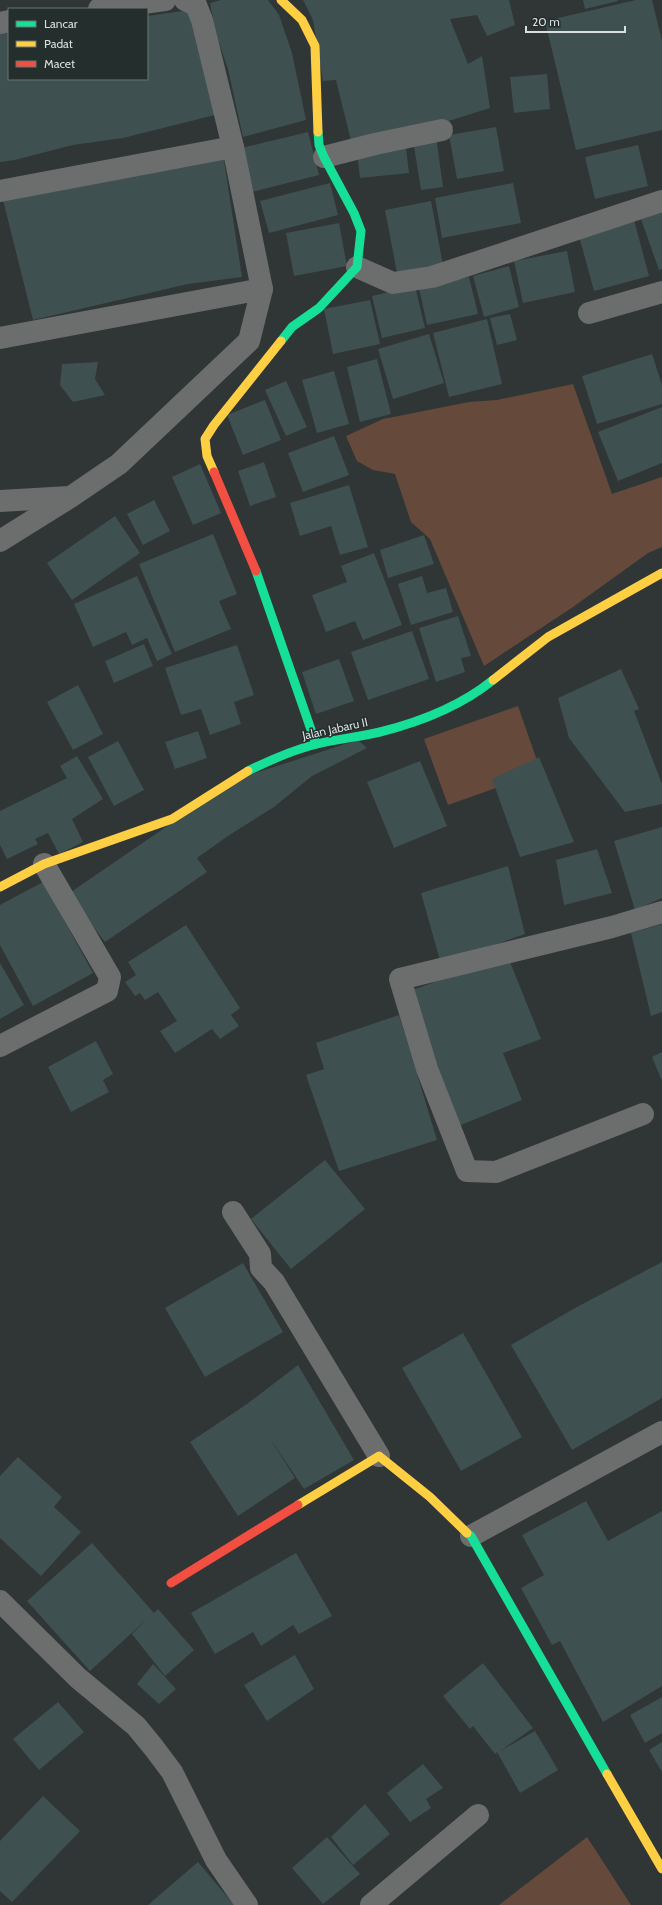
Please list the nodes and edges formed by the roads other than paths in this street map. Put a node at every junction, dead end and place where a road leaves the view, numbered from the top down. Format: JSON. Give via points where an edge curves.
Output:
{"nodes":[{"id":1,"x":165,"y":0,"type":"edge"},
{"id":2,"x":185,"y":0,"type":"edge"},
{"id":3,"x":281,"y":0,"type":"edge"},
{"id":4,"x":106,"y":8,"type":"edge"},
{"id":5,"x":442,"y":130,"type":"dead end"},
{"id":6,"x":233,"y":147,"type":"junction"},
{"id":7,"x":324,"y":157,"type":"junction"},
{"id":8,"x":0,"y":191,"type":"edge"},
{"id":9,"x":662,"y":201,"type":"edge"},
{"id":10,"x":357,"y":267,"type":"junction"},
{"id":11,"x":262,"y":289,"type":"junction"},
{"id":12,"x":662,"y":292,"type":"edge"},
{"id":13,"x":589,"y":313,"type":"dead end"},
{"id":14,"x":0,"y":338,"type":"edge"},
{"id":15,"x":72,"y":496,"type":"junction"},
{"id":16,"x":0,"y":501,"type":"edge"},
{"id":17,"x":0,"y":541,"type":"edge"},
{"id":18,"x":662,"y":573,"type":"edge"},
{"id":19,"x":316,"y":744,"type":"junction"},
{"id":20,"x":44,"y":864,"type":"junction"},
{"id":21,"x":0,"y":887,"type":"edge"},
{"id":22,"x":662,"y":912,"type":"edge"},
{"id":23,"x":0,"y":1046,"type":"edge"},
{"id":24,"x":643,"y":1114,"type":"dead end"},
{"id":25,"x":233,"y":1212,"type":"dead end"},
{"id":26,"x":662,"y":1432,"type":"edge"},
{"id":27,"x":379,"y":1456,"type":"junction"},
{"id":28,"x":471,"y":1536,"type":"junction"},
{"id":29,"x":171,"y":1583,"type":"dead end"},
{"id":30,"x":0,"y":1601,"type":"edge"},
{"id":31,"x":478,"y":1815,"type":"dead end"},
{"id":32,"x":662,"y":1869,"type":"edge"},
{"id":33,"x":247,"y":1905,"type":"edge"},
{"id":34,"x":371,"y":1905,"type":"edge"}],
"edges":[{"from":1,"to":4,"type":"street"},
{"from":2,"to":6,"type":"street","via":[[196,5],[202,20]]},
{"from":3,"to":7,"type":"street","via":[[302,19],[315,46],[319,145]]},
{"from":5,"to":7,"type":"street"},
{"from":6,"to":8,"type":"street"},
{"from":6,"to":11,"type":"street"},
{"from":7,"to":10,"type":"street","via":[[361,231]]},
{"from":9,"to":10,"type":"street","via":[[432,277],[393,283]]},
{"from":10,"to":19,"type":"street","via":[[319,308],[292,327],[205,439],[207,456],[255,569]]},
{"from":11,"to":14,"type":"street"},
{"from":11,"to":15,"type":"street","via":[[249,341],[119,464]]},
{"from":12,"to":13,"type":"street"},
{"from":15,"to":16,"type":"street"},
{"from":15,"to":17,"type":"street"},
{"from":18,"to":19,"type":"street","name":"Jalan Jabaru II","via":[[548,637],[476,694],[437,713],[380,732]]},
{"from":19,"to":20,"type":"street","name":"Jalan Jabaru II","via":[[272,759],[240,775],[172,819]]},
{"from":20,"to":21,"type":"street","name":"Jalan Jabaru II"},
{"from":20,"to":23,"type":"street","via":[[110,977],[107,991]]},
{"from":22,"to":24,"type":"street","via":[[612,927],[400,979],[427,1069],[467,1171],[496,1172]]},
{"from":25,"to":27,"type":"street","via":[[260,1254],[261,1268],[274,1282]]},
{"from":26,"to":28,"type":"street"},
{"from":27,"to":28,"type":"street","via":[[430,1497]]},
{"from":27,"to":29,"type":"street"},
{"from":28,"to":32,"type":"street"},
{"from":30,"to":33,"type":"street","via":[[78,1678],[136,1726],[154,1748],[172,1772],[216,1860]]},
{"from":31,"to":34,"type":"street"}]}
